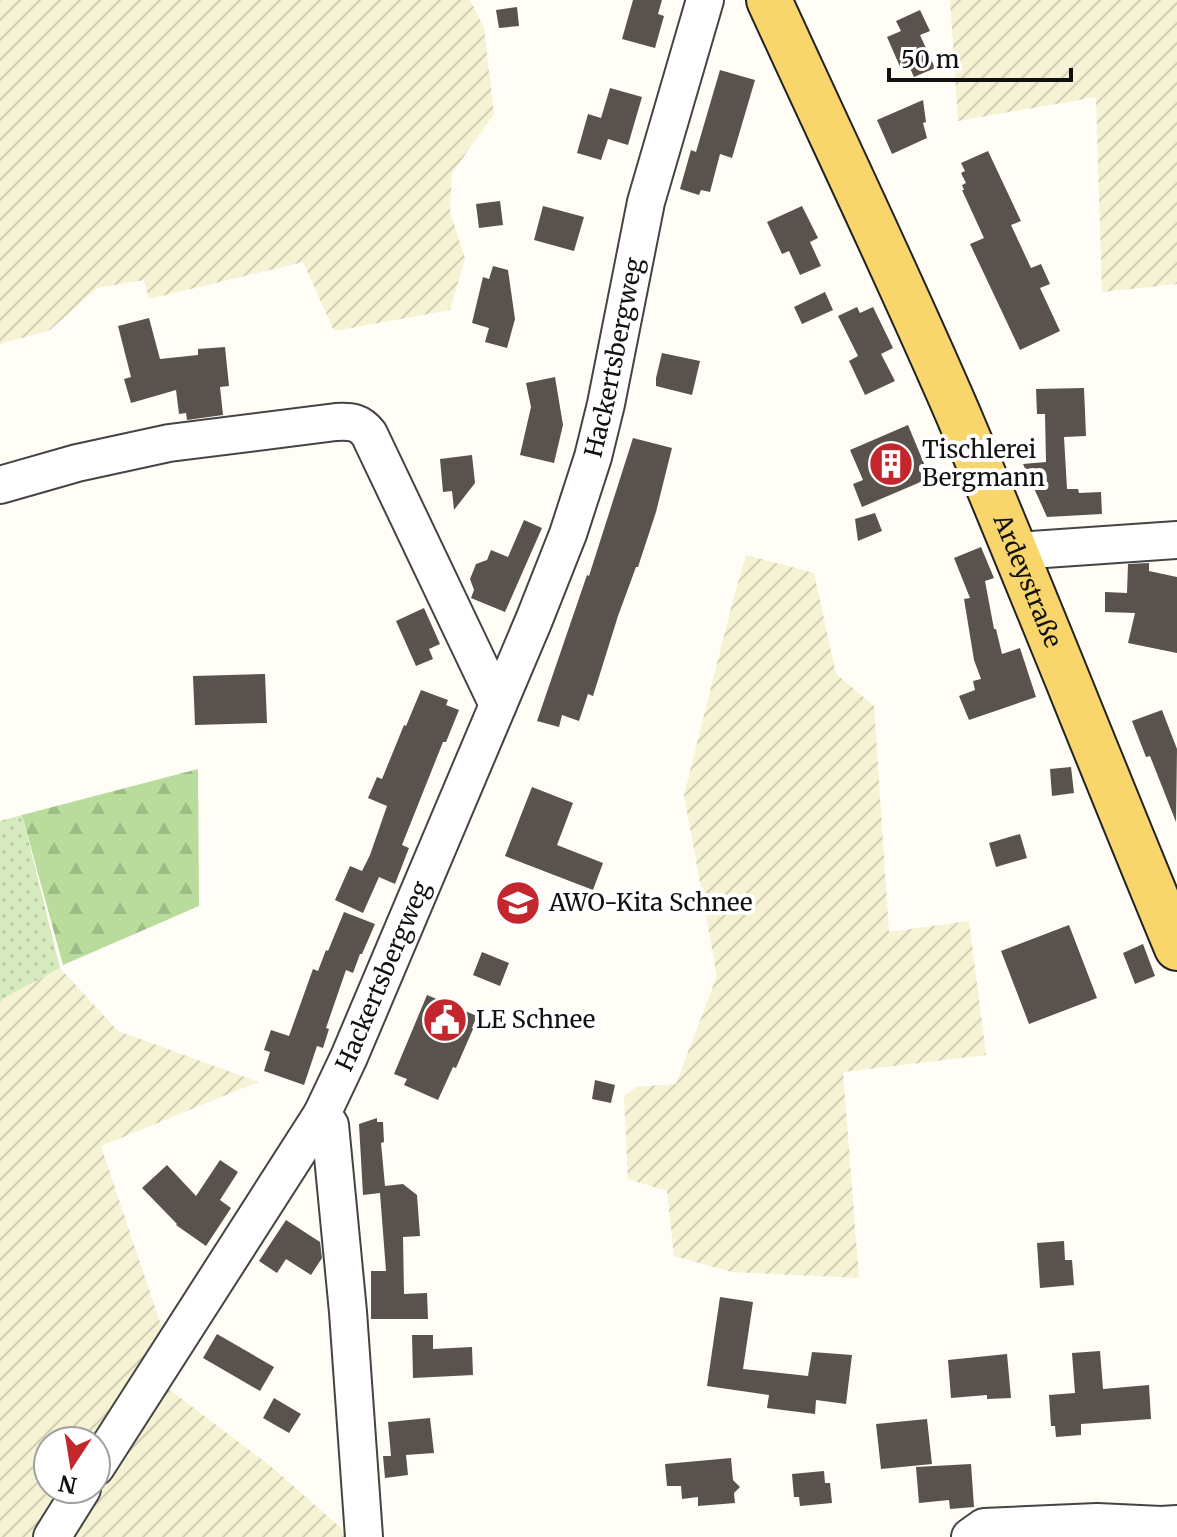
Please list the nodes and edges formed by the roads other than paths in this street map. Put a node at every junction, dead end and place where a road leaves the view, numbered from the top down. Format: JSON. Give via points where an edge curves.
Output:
{"nodes":[{"id":1,"x":705,"y":0,"type":"edge"},
{"id":2,"x":769,"y":0,"type":"edge"},
{"id":3,"x":0,"y":485,"type":"edge"},
{"id":4,"x":1177,"y":540,"type":"edge"},
{"id":5,"x":1016,"y":551,"type":"junction"},
{"id":6,"x":498,"y":705,"type":"junction"},
{"id":7,"x":1177,"y":948,"type":"edge"},
{"id":8,"x":322,"y":1114,"type":"junction"},
{"id":9,"x":112,"y":1442,"type":"edge"},
{"id":10,"x":72,"y":1505,"type":"edge"},
{"id":11,"x":1177,"y":1524,"type":"edge"},
{"id":12,"x":52,"y":1537,"type":"edge"},
{"id":13,"x":364,"y":1537,"type":"edge"},
{"id":14,"x":970,"y":1537,"type":"edge"}],
"edges":[{"from":1,"to":6,"type":"street","name":"Hackertsbergweg","via":[[646,202],[593,457],[568,534]]},
{"from":2,"to":5,"type":"main road","name":"Ardeystraße"},
{"from":3,"to":6,"type":"street","via":[[169,443],[357,423],[369,434]]},
{"from":4,"to":5,"type":"street"},
{"from":5,"to":7,"type":"main road","name":"Ardeystraße"},
{"from":6,"to":8,"type":"street","name":"Hackertsbergweg"},
{"from":8,"to":9,"type":"street","name":"Hackertsbergweg"},
{"from":8,"to":13,"type":"street","via":[[330,1125]]},
{"from":10,"to":12,"type":"street"},
{"from":11,"to":14,"type":"street","via":[[984,1527]]}]}
